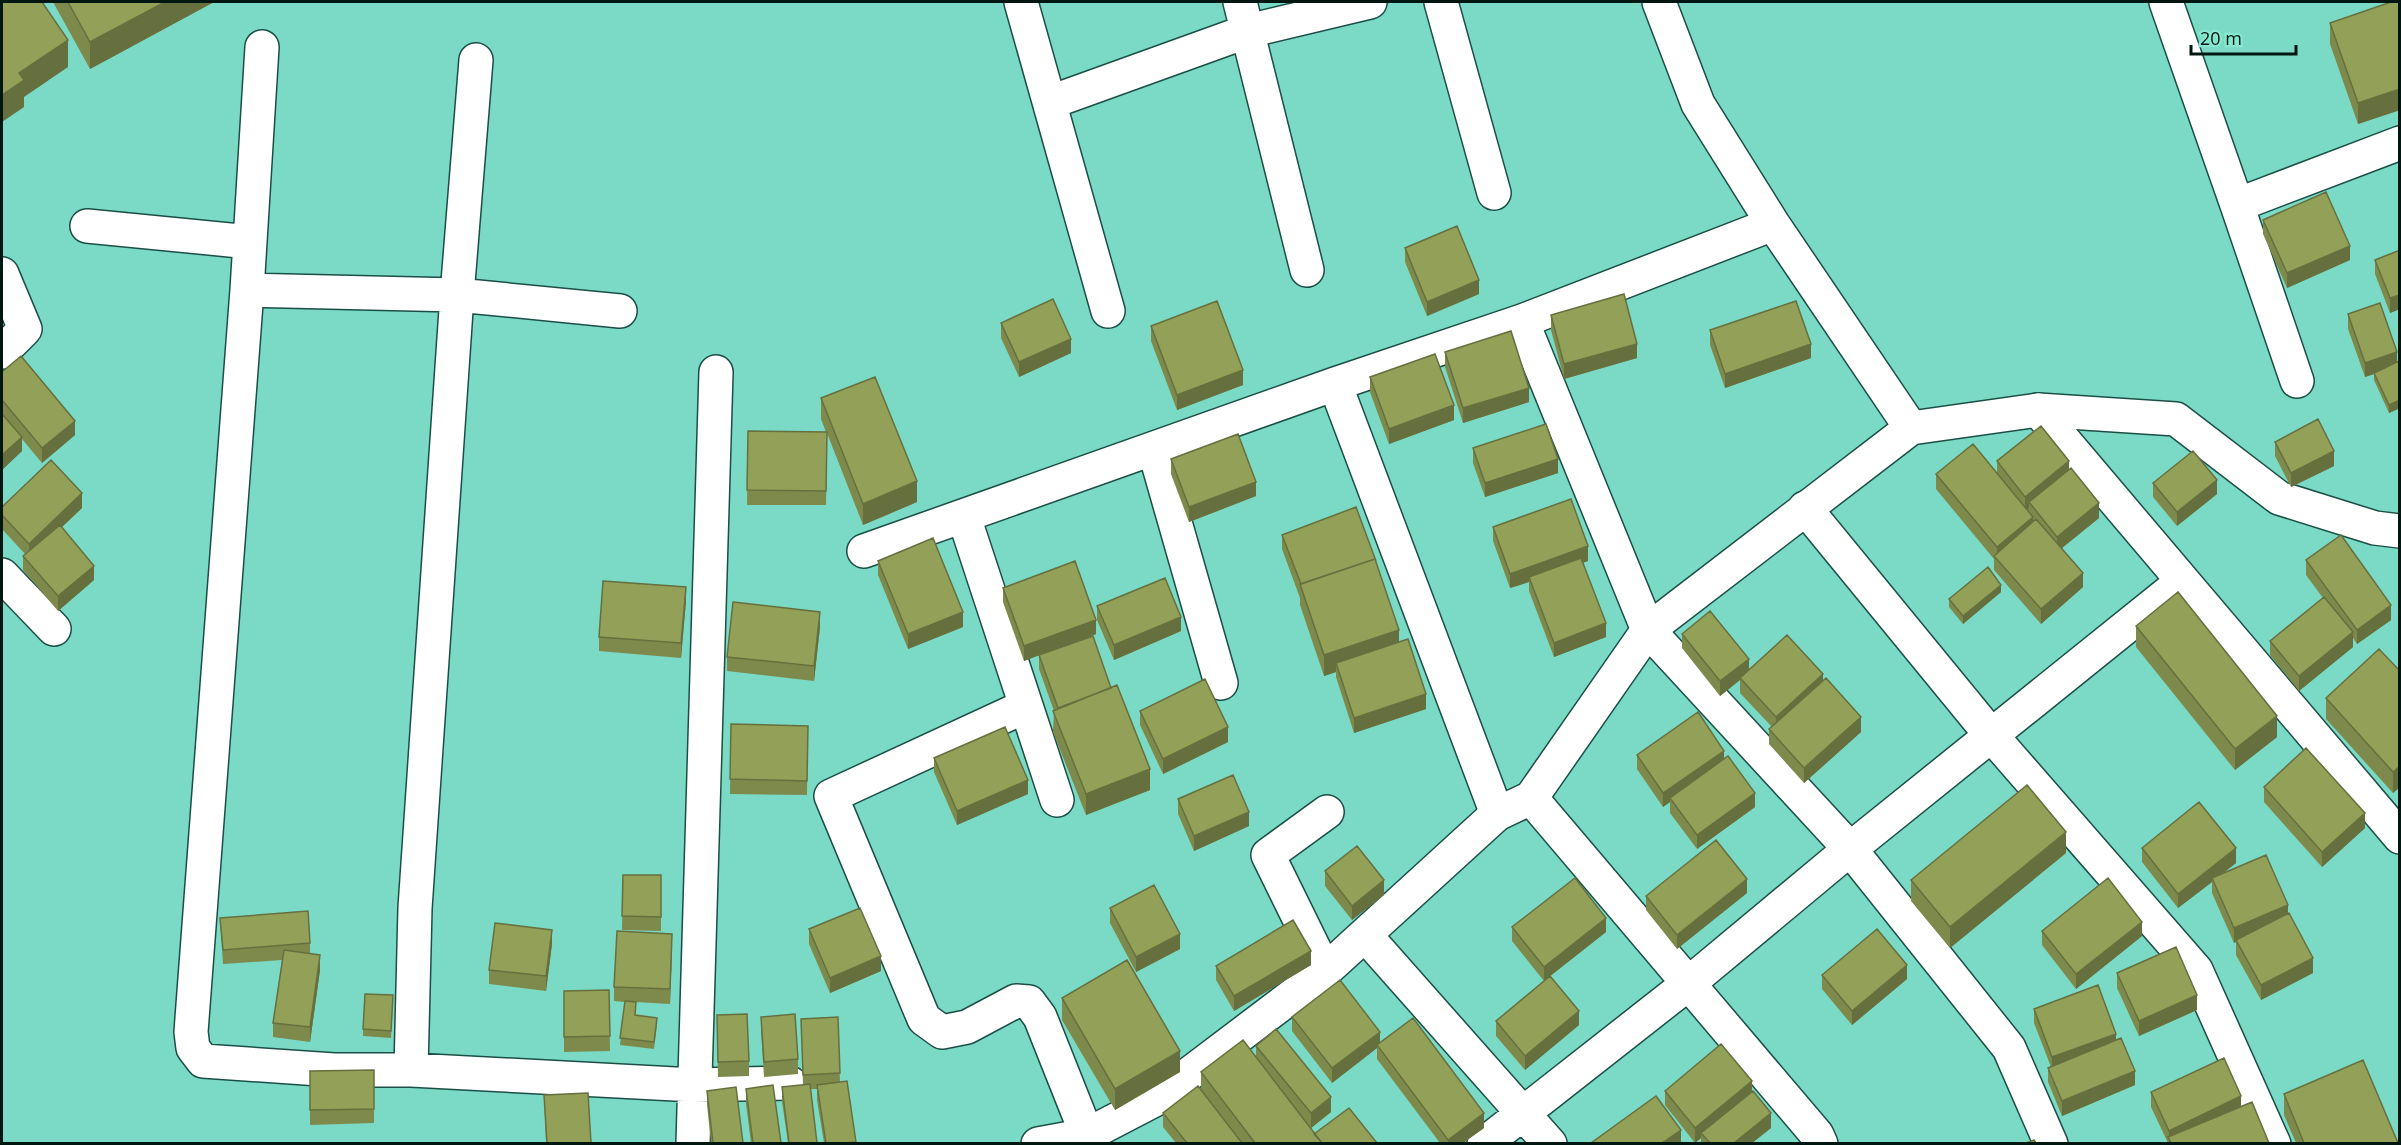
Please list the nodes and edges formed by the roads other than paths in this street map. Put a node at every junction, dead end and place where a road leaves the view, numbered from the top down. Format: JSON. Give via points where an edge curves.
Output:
{"nodes":[{"id":1,"x":1021,"y":2,"type":"edge"},
{"id":2,"x":1370,"y":2,"type":"edge"},
{"id":3,"x":1441,"y":2,"type":"edge"},
{"id":4,"x":1659,"y":2,"type":"edge"},
{"id":5,"x":2166,"y":2,"type":"edge"},
{"id":6,"x":1244,"y":16,"type":"edge"},
{"id":7,"x":262,"y":47,"type":"dead end"},
{"id":8,"x":476,"y":60,"type":"dead end"},
{"id":9,"x":1051,"y":102,"type":"junction"},
{"id":10,"x":2400,"y":143,"type":"edge"},
{"id":11,"x":1494,"y":193,"type":"dead end"},
{"id":12,"x":2237,"y":205,"type":"junction"},
{"id":13,"x":1773,"y":224,"type":"junction"},
{"id":14,"x":87,"y":226,"type":"dead end"},
{"id":15,"x":250,"y":242,"type":"junction"},
{"id":16,"x":1307,"y":270,"type":"dead end"},
{"id":17,"x":2,"y":274,"type":"edge"},
{"id":18,"x":247,"y":290,"type":"junction"},
{"id":19,"x":457,"y":295,"type":"junction"},
{"id":20,"x":1108,"y":310,"type":"dead end"},
{"id":21,"x":620,"y":311,"type":"dead end"},
{"id":22,"x":1522,"y":321,"type":"junction"},
{"id":23,"x":2,"y":352,"type":"edge"},
{"id":24,"x":716,"y":372,"type":"dead end"},
{"id":25,"x":2297,"y":381,"type":"dead end"},
{"id":26,"x":1335,"y":384,"type":"junction"},
{"id":27,"x":2038,"y":410,"type":"junction"},
{"id":28,"x":1911,"y":428,"type":"junction"},
{"id":29,"x":1154,"y":449,"type":"junction"},
{"id":30,"x":1806,"y":508,"type":"junction"},
{"id":31,"x":964,"y":517,"type":"junction"},
{"id":32,"x":2400,"y":531,"type":"edge"},
{"id":33,"x":864,"y":551,"type":"dead end"},
{"id":34,"x":2,"y":575,"type":"edge"},
{"id":35,"x":2183,"y":581,"type":"junction"},
{"id":36,"x":54,"y":629,"type":"dead end"},
{"id":37,"x":1648,"y":630,"type":"junction"},
{"id":38,"x":1221,"y":683,"type":"dead end"},
{"id":39,"x":1026,"y":706,"type":"junction"},
{"id":40,"x":1991,"y":735,"type":"junction"},
{"id":41,"x":1531,"y":798,"type":"junction"},
{"id":42,"x":1058,"y":800,"type":"dead end"},
{"id":43,"x":1327,"y":813,"type":"dead end"},
{"id":44,"x":1497,"y":814,"type":"junction"},
{"id":45,"x":2400,"y":837,"type":"edge"},
{"id":46,"x":1850,"y":849,"type":"junction"},
{"id":47,"x":1365,"y":936,"type":"junction"},
{"id":48,"x":1325,"y":971,"type":"junction"},
{"id":49,"x":1689,"y":983,"type":"junction"},
{"id":50,"x":411,"y":1070,"type":"junction"},
{"id":51,"x":790,"y":1083,"type":"dead end"},
{"id":52,"x":694,"y":1085,"type":"junction"},
{"id":53,"x":1522,"y":1114,"type":"junction"},
{"id":54,"x":1087,"y":1136,"type":"junction"},
{"id":55,"x":693,"y":1143,"type":"edge"},
{"id":56,"x":1038,"y":1143,"type":"edge"},
{"id":57,"x":1484,"y":1143,"type":"edge"},
{"id":58,"x":1550,"y":1143,"type":"edge"},
{"id":59,"x":1821,"y":1143,"type":"edge"},
{"id":60,"x":2051,"y":1143,"type":"edge"},
{"id":61,"x":2274,"y":1143,"type":"edge"}],
"edges":[{"from":1,"to":9,"type":"street"},
{"from":2,"to":6,"type":"street"},
{"from":3,"to":11,"type":"street"},
{"from":4,"to":13,"type":"street","via":[[1698,104]]},
{"from":5,"to":12,"type":"street"},
{"from":6,"to":9,"type":"street"},
{"from":6,"to":16,"type":"street"},
{"from":7,"to":15,"type":"street"},
{"from":8,"to":19,"type":"street"},
{"from":9,"to":20,"type":"street"},
{"from":10,"to":12,"type":"street"},
{"from":12,"to":25,"type":"street"},
{"from":13,"to":22,"type":"street"},
{"from":13,"to":28,"type":"street"},
{"from":14,"to":15,"type":"street"},
{"from":15,"to":18,"type":"street"},
{"from":17,"to":23,"type":"street","via":[[25,329]]},
{"from":18,"to":19,"type":"street"},
{"from":18,"to":50,"type":"street","via":[[190,1032],[193,1048],[203,1061],[334,1070]]},
{"from":19,"to":21,"type":"street"},
{"from":19,"to":50,"type":"street","via":[[415,908]]},
{"from":22,"to":26,"type":"street"},
{"from":22,"to":37,"type":"street"},
{"from":24,"to":52,"type":"street"},
{"from":26,"to":29,"type":"street"},
{"from":26,"to":44,"type":"street"},
{"from":27,"to":28,"type":"street"},
{"from":27,"to":32,"type":"street","via":[[2176,419],[2279,498],[2375,528]]},
{"from":27,"to":35,"type":"street"},
{"from":28,"to":30,"type":"street"},
{"from":29,"to":31,"type":"street"},
{"from":29,"to":38,"type":"street"},
{"from":30,"to":37,"type":"street"},
{"from":30,"to":40,"type":"street"},
{"from":31,"to":33,"type":"street"},
{"from":31,"to":39,"type":"street"},
{"from":34,"to":36,"type":"street"},
{"from":35,"to":40,"type":"street"},
{"from":35,"to":45,"type":"street"},
{"from":37,"to":41,"type":"street"},
{"from":37,"to":46,"type":"street"},
{"from":39,"to":42,"type":"street"},
{"from":39,"to":54,"type":"street","via":[[831,796],[924,1019],[942,1032],[967,1027],[1016,1001],[1029,1002],[1040,1017]]},
{"from":40,"to":46,"type":"street"},
{"from":40,"to":61,"type":"street","via":[[2196,970]]},
{"from":41,"to":44,"type":"street"},
{"from":41,"to":49,"type":"street"},
{"from":43,"to":48,"type":"street","via":[[1268,855]]},
{"from":44,"to":47,"type":"street"},
{"from":46,"to":49,"type":"street"},
{"from":46,"to":60,"type":"street","via":[[2009,1048]]},
{"from":47,"to":48,"type":"street"},
{"from":47,"to":53,"type":"street"},
{"from":48,"to":54,"type":"street","via":[[1156,1098]]},
{"from":49,"to":53,"type":"street"},
{"from":49,"to":59,"type":"street"},
{"from":50,"to":52,"type":"street"},
{"from":51,"to":52,"type":"street"},
{"from":52,"to":55,"type":"street"},
{"from":53,"to":57,"type":"street"},
{"from":53,"to":58,"type":"street"},
{"from":54,"to":56,"type":"street"}]}
